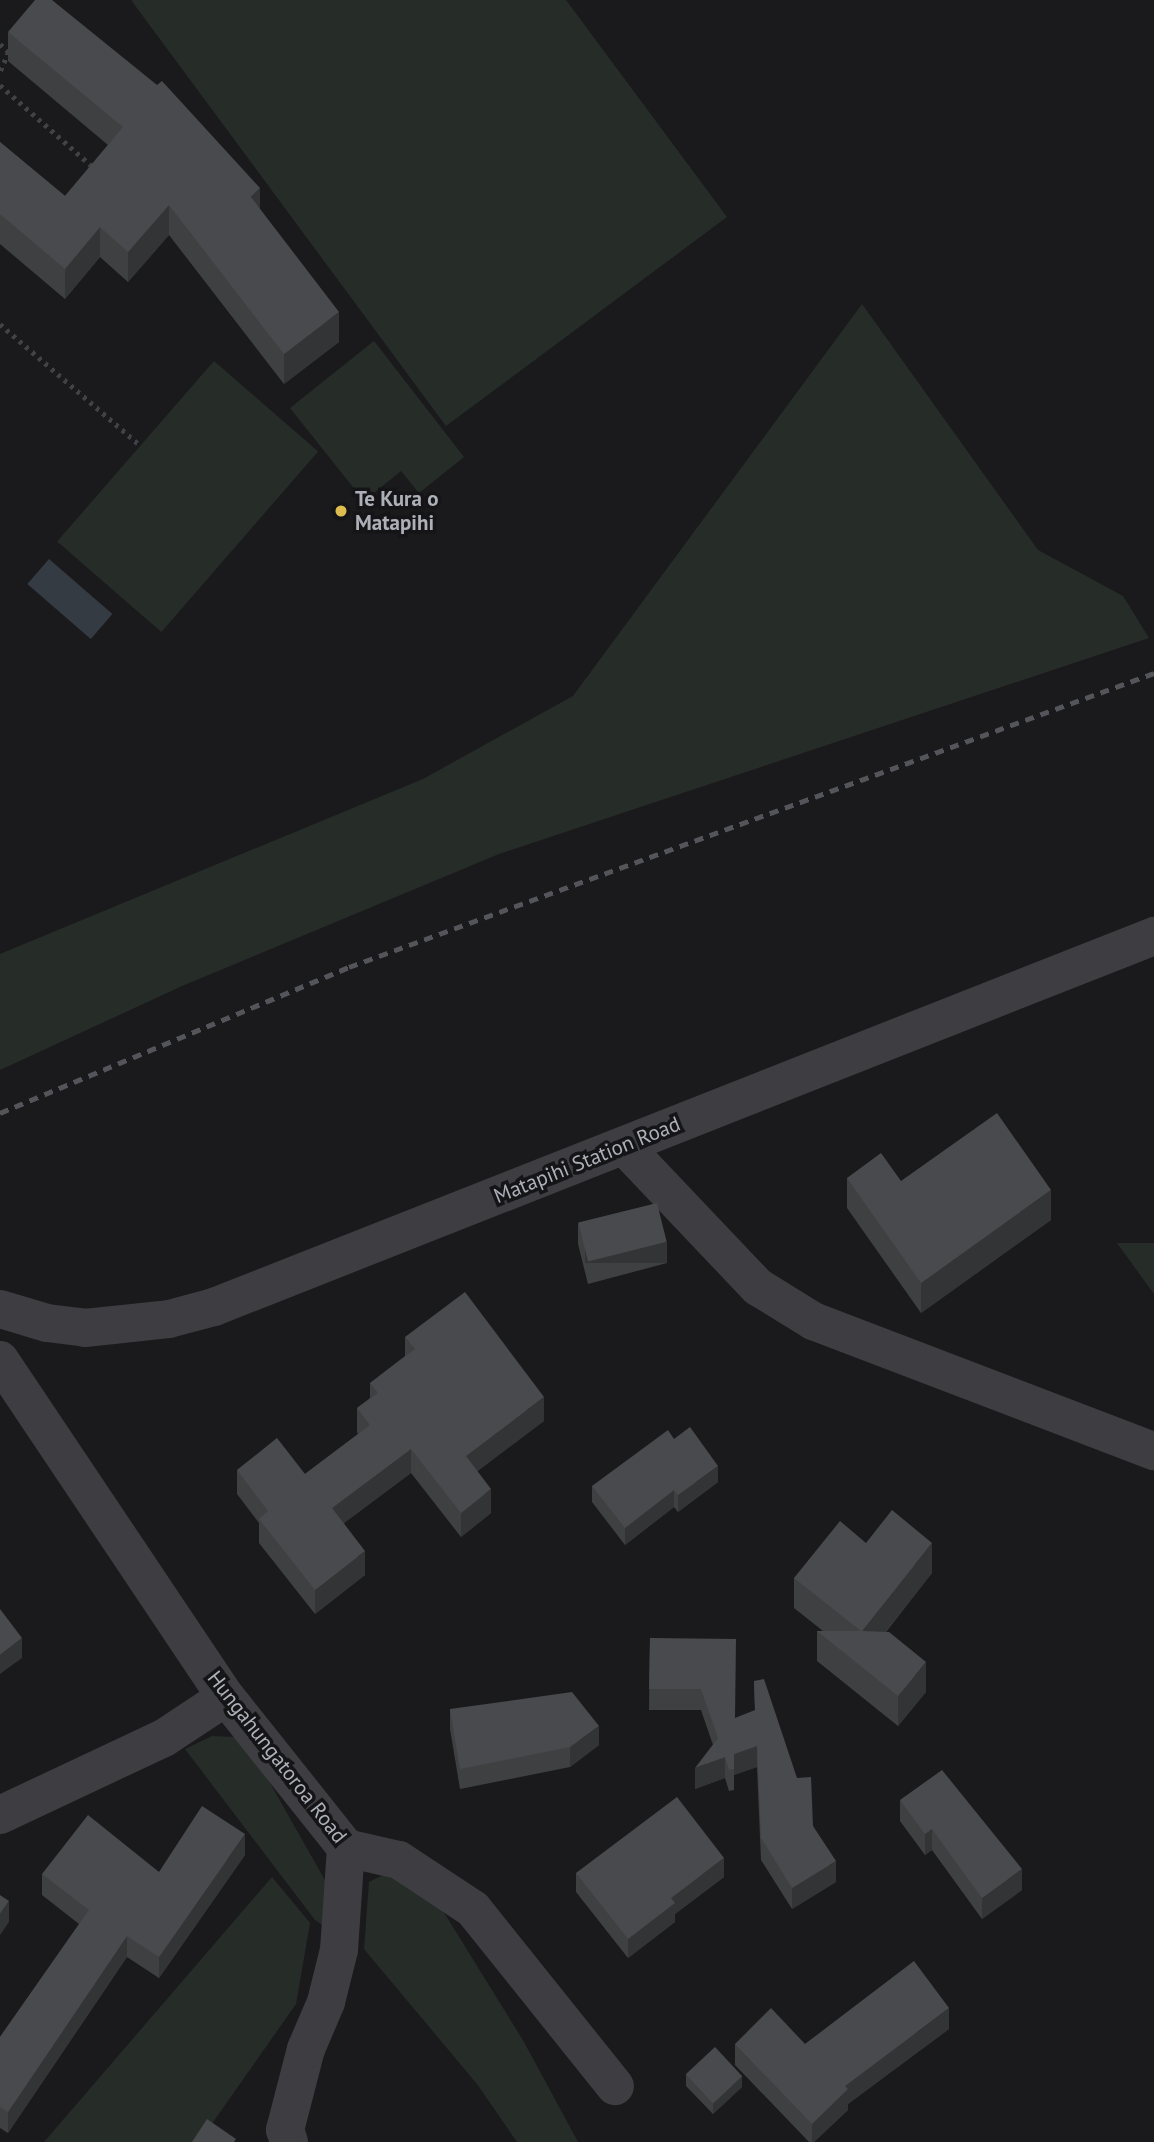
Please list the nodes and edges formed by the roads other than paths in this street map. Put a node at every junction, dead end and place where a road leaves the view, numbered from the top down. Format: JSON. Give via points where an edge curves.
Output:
{"nodes":[{"id":1,"x":1154,"y":936,"type":"edge"},
{"id":2,"x":624,"y":1146,"type":"junction"},
{"id":3,"x":3,"y":1324,"type":"edge"},
{"id":4,"x":0,"y":1360,"type":"edge"},
{"id":5,"x":1154,"y":1451,"type":"edge"},
{"id":6,"x":226,"y":1697,"type":"junction"},
{"id":7,"x":0,"y":1815,"type":"edge"},
{"id":8,"x":346,"y":1847,"type":"junction"},
{"id":9,"x":615,"y":2087,"type":"dead end"},
{"id":10,"x":289,"y":2142,"type":"edge"}],
"edges":[{"from":1,"to":2,"type":"street","name":"Matapihi Station Road"},
{"from":2,"to":3,"type":"street","name":"Matapihi Station Road","via":[[214,1307],[169,1319],[85,1328]]},
{"from":2,"to":5,"type":"street","via":[[758,1287],[813,1321]]},
{"from":4,"to":6,"type":"street","name":"Hungahungatoroa Road"},
{"from":6,"to":7,"type":"street","via":[[164,1738]]},
{"from":6,"to":8,"type":"street","name":"Hungahungatoroa Road"},
{"from":8,"to":9,"type":"street","name":"Hungahungatoroa Road","via":[[399,1860],[473,1909]]},
{"from":8,"to":10,"type":"street","via":[[340,1950],[326,2002],[306,2049],[285,2130]]}]}
